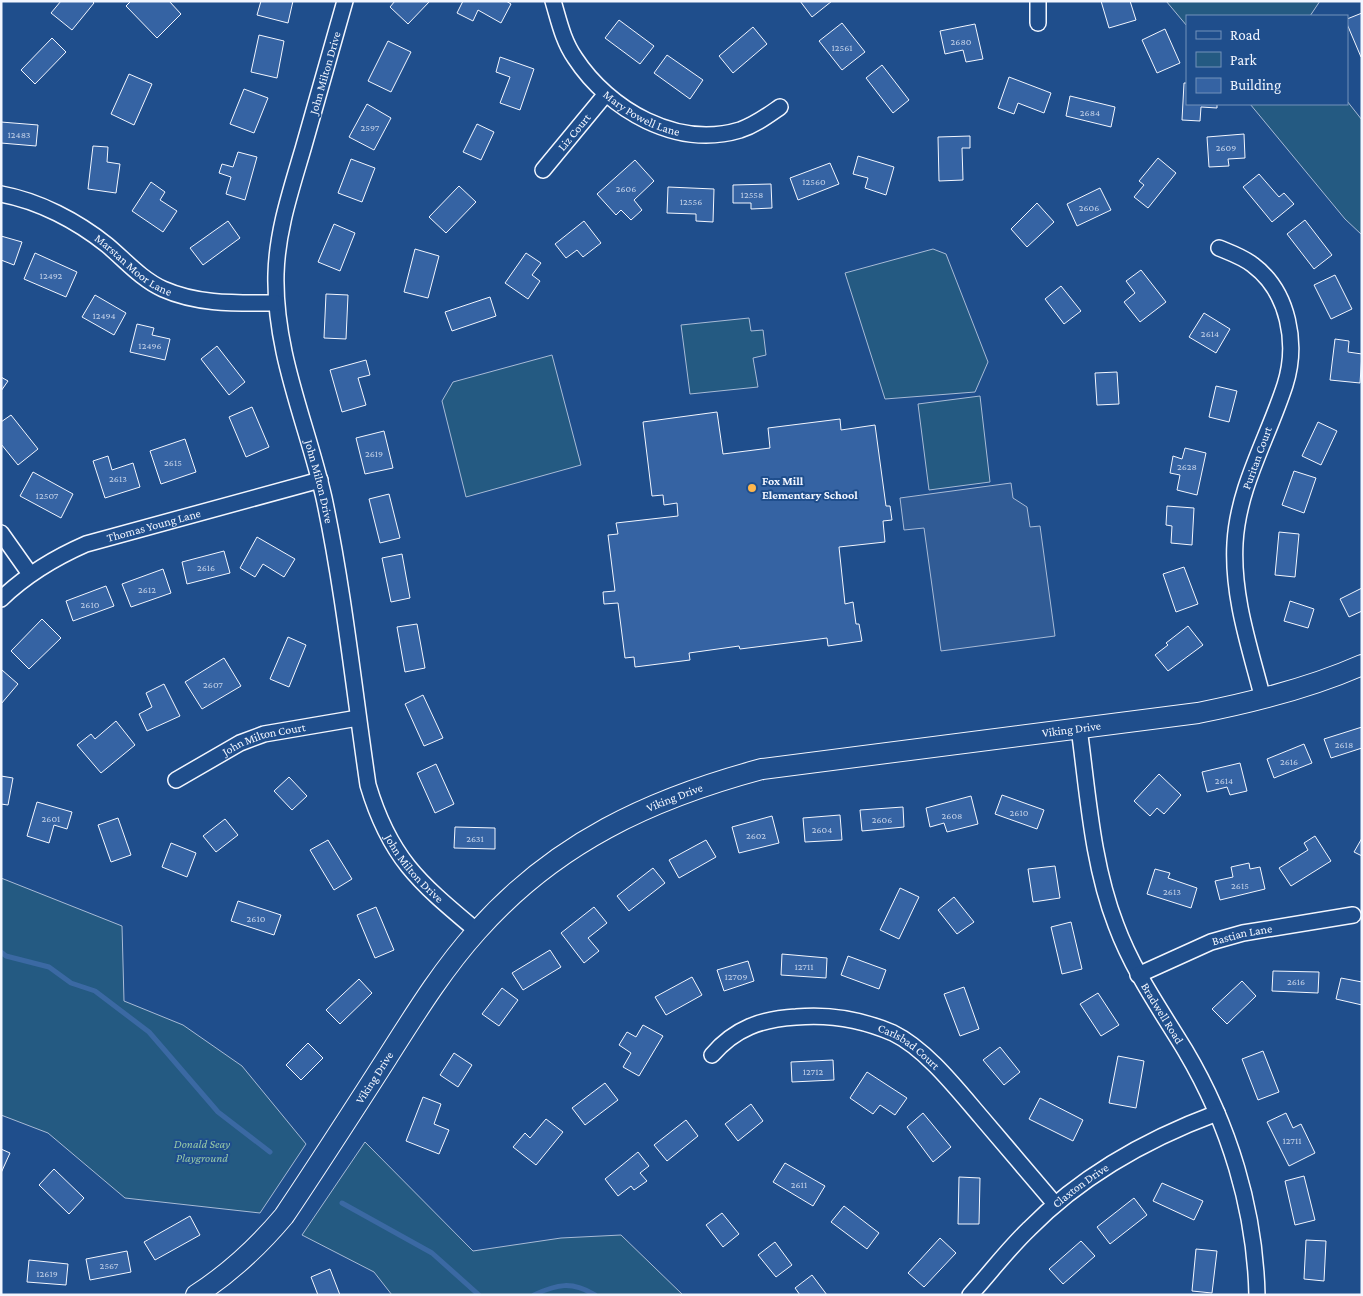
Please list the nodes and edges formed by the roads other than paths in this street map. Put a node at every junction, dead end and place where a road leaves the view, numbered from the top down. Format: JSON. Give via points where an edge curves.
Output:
{"nodes":[{"id":1,"x":345,"y":1,"type":"edge"},
{"id":2,"x":553,"y":1,"type":"edge"},
{"id":3,"x":1038,"y":1,"type":"edge"},
{"id":4,"x":1038,"y":23,"type":"dead end"},
{"id":5,"x":605,"y":95,"type":"junction"},
{"id":6,"x":780,"y":107,"type":"dead end"},
{"id":7,"x":543,"y":170,"type":"dead end"},
{"id":8,"x":1,"y":194,"type":"edge"},
{"id":9,"x":1219,"y":248,"type":"dead end"},
{"id":10,"x":276,"y":303,"type":"junction"},
{"id":11,"x":320,"y":480,"type":"junction"},
{"id":12,"x":1,"y":533,"type":"edge"},
{"id":13,"x":30,"y":574,"type":"junction"},
{"id":14,"x":1,"y":599,"type":"edge"},
{"id":15,"x":1362,"y":665,"type":"edge"},
{"id":16,"x":1263,"y":699,"type":"junction"},
{"id":17,"x":358,"y":718,"type":"junction"},
{"id":18,"x":1079,"y":728,"type":"junction"},
{"id":19,"x":176,"y":780,"type":"dead end"},
{"id":20,"x":1353,"y":914,"type":"dead end"},
{"id":21,"x":477,"y":931,"type":"junction"},
{"id":22,"x":1138,"y":975,"type":"junction"},
{"id":23,"x":712,"y":1055,"type":"dead end"},
{"id":24,"x":1217,"y":1113,"type":"junction"},
{"id":25,"x":1055,"y":1204,"type":"junction"},
{"id":26,"x":196,"y":1295,"type":"edge"},
{"id":27,"x":970,"y":1295,"type":"edge"},
{"id":28,"x":1257,"y":1295,"type":"edge"}],
"edges":[{"from":1,"to":10,"type":"street","name":"John Milton Drive","via":[[285,211],[278,250]]},
{"from":2,"to":5,"type":"street","name":"Mary Powell Lane","via":[[570,50]]},
{"from":3,"to":4,"type":"street"},
{"from":5,"to":6,"type":"street","name":"Mary Powell Lane","via":[[642,119],[666,128],[713,134],[742,129]]},
{"from":5,"to":7,"type":"street","name":"Liz Court"},
{"from":8,"to":10,"type":"street","name":"Marstan Moor Lane","via":[[40,206],[72,221],[103,242],[130,267],[164,289],[219,303]]},
{"from":9,"to":16,"type":"street","name":"Puritan Court","via":[[1254,265],[1267,278],[1285,309],[1289,329],[1290,351],[1285,384],[1246,486],[1235,543],[1238,603]]},
{"from":10,"to":11,"type":"street","name":"John Milton Drive","via":[[290,382]]},
{"from":11,"to":13,"type":"street","name":"Thomas Young Lane","via":[[110,536],[54,558]]},
{"from":11,"to":17,"type":"street","name":"John Milton Drive","via":[[332,536]]},
{"from":12,"to":13,"type":"street"},
{"from":13,"to":14,"type":"street","name":"Thomas Young Lane"},
{"from":15,"to":16,"type":"street","name":"Viking Drive"},
{"from":16,"to":18,"type":"street","name":"Viking Drive","via":[[1198,713]]},
{"from":17,"to":19,"type":"street","name":"John Milton Court","via":[[264,734],[240,743]]},
{"from":17,"to":21,"type":"street","name":"John Milton Drive","via":[[368,785],[390,841],[427,889]]},
{"from":18,"to":21,"type":"street","name":"Viking Drive","via":[[803,762],[706,784],[662,800],[603,830],[539,873]]},
{"from":18,"to":22,"type":"street","name":"Bradwell Road","via":[[1096,858],[1115,924]]},
{"from":20,"to":22,"type":"street","name":"Bastian Lane","via":[[1243,932],[1211,942]]},
{"from":21,"to":26,"type":"street","name":"Viking Drive","via":[[427,995],[284,1216],[262,1243]]},
{"from":22,"to":24,"type":"street","name":"Bradwell Road","via":[[1185,1051]]},
{"from":23,"to":25,"type":"street","name":"Carlsbad Court","via":[[736,1032],[780,1018],[838,1018],[894,1034],[951,1082]]},
{"from":24,"to":25,"type":"street","name":"Claxton Drive","via":[[1137,1147]]},
{"from":24,"to":28,"type":"street","name":"Bradwell Road","via":[[1244,1196],[1252,1235]]},
{"from":25,"to":27,"type":"street","name":"Claxton Drive","via":[[1028,1229]]}]}
